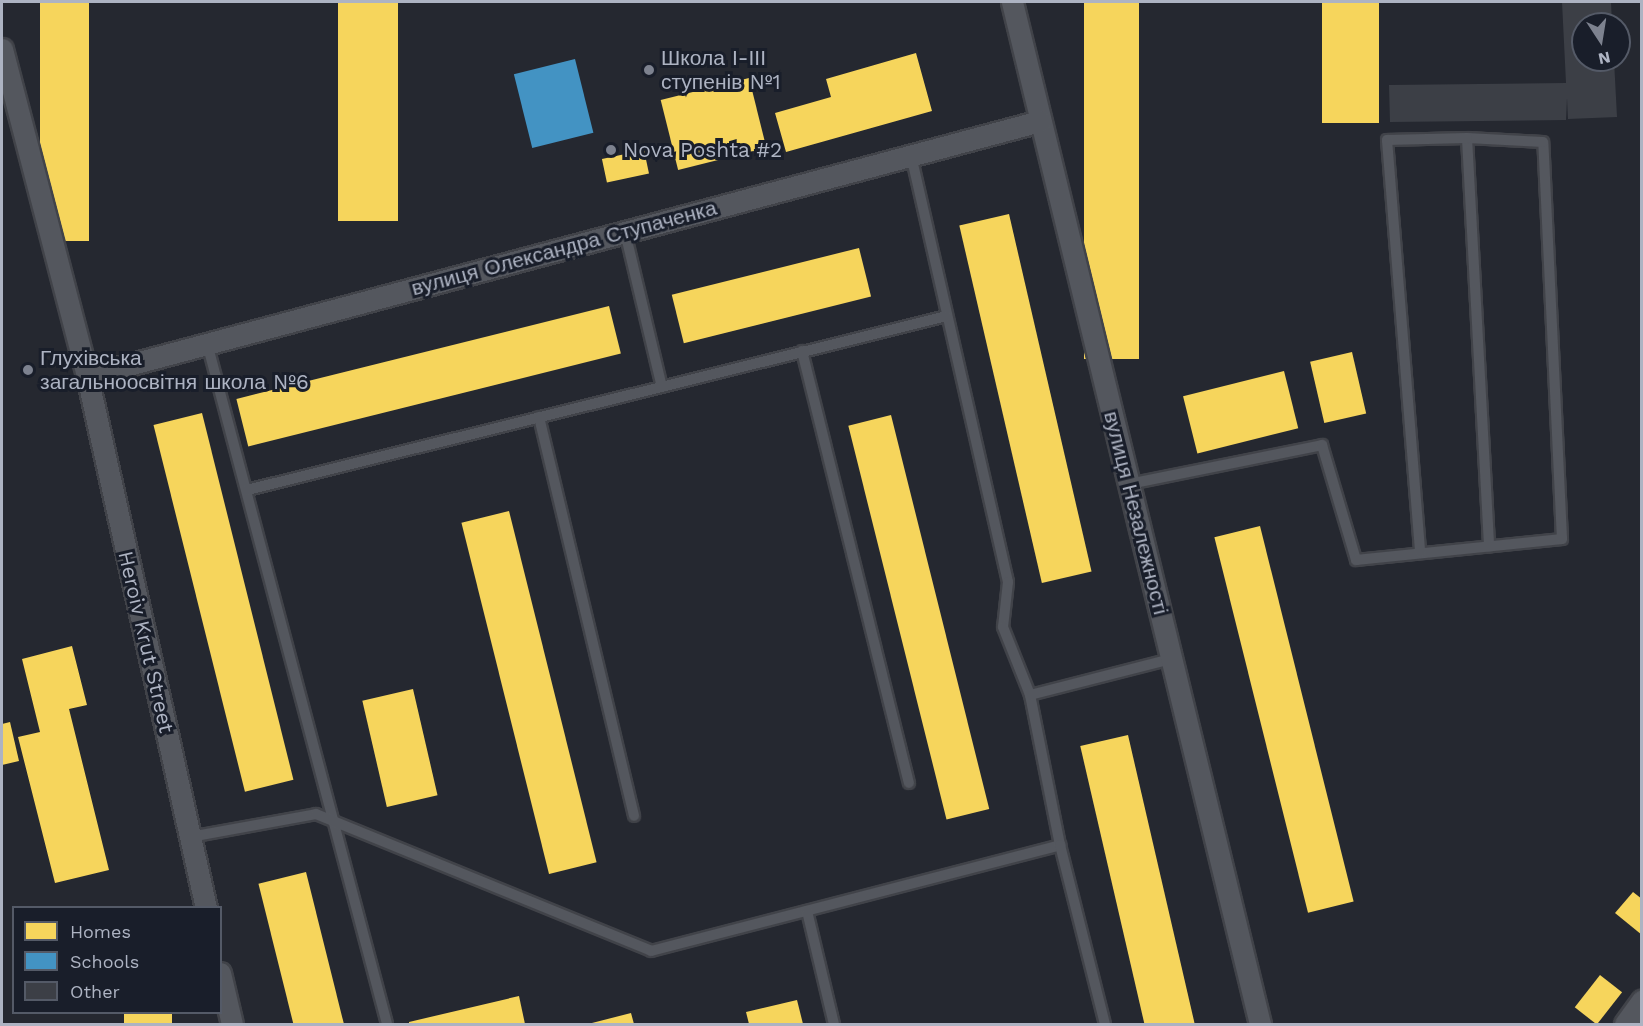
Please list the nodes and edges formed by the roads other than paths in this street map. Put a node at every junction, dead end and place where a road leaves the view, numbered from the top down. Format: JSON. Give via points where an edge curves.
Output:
{"nodes":[{"id":1,"x":1012,"y":2,"type":"edge"},
{"id":2,"x":2,"y":49,"type":"edge"},
{"id":3,"x":1040,"y":121,"type":"junction"},
{"id":4,"x":1467,"y":138,"type":"junction"},
{"id":5,"x":911,"y":155,"type":"junction"},
{"id":6,"x":625,"y":232,"type":"junction"},
{"id":7,"x":947,"y":316,"type":"junction"},
{"id":8,"x":207,"y":343,"type":"junction"},
{"id":9,"x":802,"y":351,"type":"junction"},
{"id":10,"x":87,"y":375,"type":"junction"},
{"id":11,"x":662,"y":387,"type":"junction"},
{"id":12,"x":539,"y":417,"type":"junction"},
{"id":13,"x":1129,"y":484,"type":"junction"},
{"id":14,"x":247,"y":490,"type":"junction"},
{"id":15,"x":1489,"y":546,"type":"junction"},
{"id":16,"x":1420,"y":553,"type":"junction"},
{"id":17,"x":1171,"y":660,"type":"junction"},
{"id":18,"x":1030,"y":695,"type":"junction"},
{"id":19,"x":909,"y":783,"type":"dead end"},
{"id":20,"x":634,"y":816,"type":"dead end"},
{"id":21,"x":336,"y":822,"type":"junction"},
{"id":22,"x":190,"y":837,"type":"junction"},
{"id":23,"x":1060,"y":845,"type":"junction"},
{"id":24,"x":206,"y":906,"type":"edge"},
{"id":25,"x":807,"y":911,"type":"junction"},
{"id":26,"x":222,"y":982,"type":"edge"},
{"id":27,"x":1641,"y":1001,"type":"edge"},
{"id":28,"x":232,"y":1024,"type":"edge"},
{"id":29,"x":387,"y":1024,"type":"edge"},
{"id":30,"x":834,"y":1024,"type":"edge"},
{"id":31,"x":1105,"y":1024,"type":"edge"},
{"id":32,"x":1260,"y":1024,"type":"edge"},
{"id":33,"x":1625,"y":1024,"type":"edge"}],
"edges":[{"from":1,"to":3,"type":"street","name":"вулиця Незалежності"},
{"from":2,"to":10,"type":"street","name":"Heroiv Krut Street"},
{"from":3,"to":5,"type":"street","name":"вулиця Олександра Ступаченка"},
{"from":3,"to":13,"type":"street","name":"вулиця Незалежності"},
{"from":4,"to":15,"type":"lane"},
{"from":4,"to":15,"type":"lane","via":[[1543,142],[1562,539]]},
{"from":4,"to":16,"type":"lane","via":[[1387,140]]},
{"from":5,"to":6,"type":"street","name":"вулиця Олександра Ступаченка"},
{"from":5,"to":7,"type":"lane"},
{"from":6,"to":8,"type":"street","name":"вулиця Олександра Ступаченка"},
{"from":6,"to":11,"type":"lane"},
{"from":7,"to":9,"type":"lane"},
{"from":7,"to":18,"type":"lane","via":[[1008,582],[1003,627]]},
{"from":8,"to":10,"type":"street","name":"вулиця Олександра Ступаченка"},
{"from":8,"to":14,"type":"lane"},
{"from":9,"to":11,"type":"lane"},
{"from":9,"to":19,"type":"lane"},
{"from":10,"to":22,"type":"street","name":"Heroiv Krut Street"},
{"from":11,"to":12,"type":"lane"},
{"from":12,"to":14,"type":"lane"},
{"from":12,"to":20,"type":"lane"},
{"from":13,"to":16,"type":"lane","via":[[1322,445],[1356,560]]},
{"from":13,"to":17,"type":"street","name":"вулиця Незалежності"},
{"from":14,"to":21,"type":"lane"},
{"from":15,"to":16,"type":"lane"},
{"from":17,"to":18,"type":"lane"},
{"from":17,"to":32,"type":"street","name":"вулиця Незалежності"},
{"from":18,"to":23,"type":"lane"},
{"from":21,"to":22,"type":"lane","via":[[316,814]]},
{"from":21,"to":25,"type":"lane","via":[[651,951]]},
{"from":21,"to":29,"type":"lane"},
{"from":22,"to":24,"type":"street","name":"Heroiv Krut Street"},
{"from":23,"to":25,"type":"lane"},
{"from":23,"to":31,"type":"lane"},
{"from":25,"to":30,"type":"lane"},
{"from":26,"to":28,"type":"street"},
{"from":27,"to":33,"type":"street"}]}
